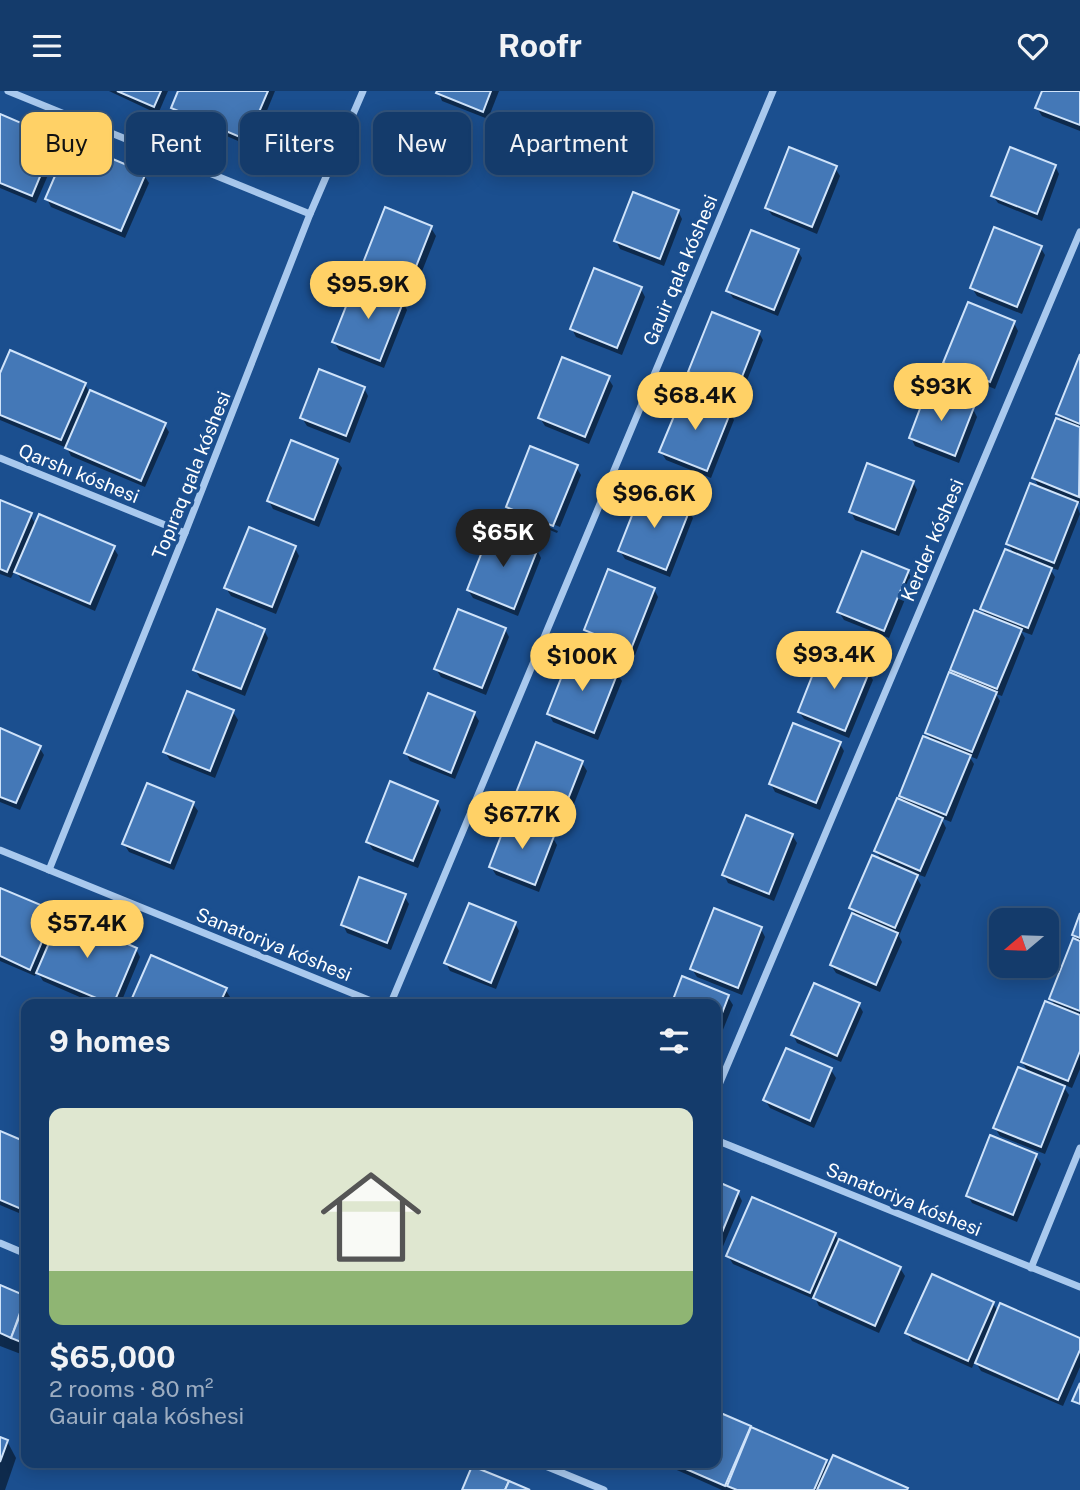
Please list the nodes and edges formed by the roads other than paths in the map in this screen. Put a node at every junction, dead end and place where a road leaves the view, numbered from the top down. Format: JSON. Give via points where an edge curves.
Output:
{"nodes":[{"id":1,"x":8,"y":91,"type":"edge"},
{"id":2,"x":363,"y":91,"type":"edge"},
{"id":3,"x":773,"y":91,"type":"edge"},
{"id":4,"x":310,"y":214,"type":"junction"},
{"id":5,"x":1080,"y":232,"type":"edge"},
{"id":6,"x":0,"y":458,"type":"edge"},
{"id":7,"x":185,"y":533,"type":"junction"},
{"id":8,"x":0,"y":851,"type":"edge"},
{"id":9,"x":49,"y":870,"type":"junction"},
{"id":10,"x":366,"y":999,"type":"edge"},
{"id":11,"x":393,"y":999,"type":"edge"},
{"id":12,"x":721,"y":1081,"type":"edge"},
{"id":13,"x":721,"y":1142,"type":"edge"},
{"id":14,"x":1080,"y":1148,"type":"edge"},
{"id":15,"x":0,"y":1243,"type":"edge"},
{"id":16,"x":21,"y":1252,"type":"edge"},
{"id":17,"x":1031,"y":1268,"type":"junction"},
{"id":18,"x":1080,"y":1287,"type":"edge"},
{"id":19,"x":550,"y":1468,"type":"edge"},
{"id":20,"x":604,"y":1490,"type":"edge"}],
"edges":[{"from":1,"to":4,"type":"street"},
{"from":2,"to":4,"type":"street","name":"Topıraq qala kóshesi"},
{"from":3,"to":11,"type":"street","name":"Gauir qala kóshesi"},
{"from":4,"to":7,"type":"street","name":"Topıraq qala kóshesi"},
{"from":5,"to":12,"type":"street","name":"Kerder kóshesi"},
{"from":6,"to":7,"type":"street","name":"Qarshı kóshesi"},
{"from":7,"to":9,"type":"street","name":"Topıraq qala kóshesi"},
{"from":8,"to":9,"type":"street","name":"Sanatoriya kóshesi"},
{"from":9,"to":10,"type":"street","name":"Sanatoriya kóshesi"},
{"from":13,"to":17,"type":"street","name":"Sanatoriya kóshesi"},
{"from":14,"to":17,"type":"street"},
{"from":15,"to":16,"type":"street"},
{"from":17,"to":18,"type":"street","name":"Sanatoriya kóshesi"},
{"from":19,"to":20,"type":"street"}]}
